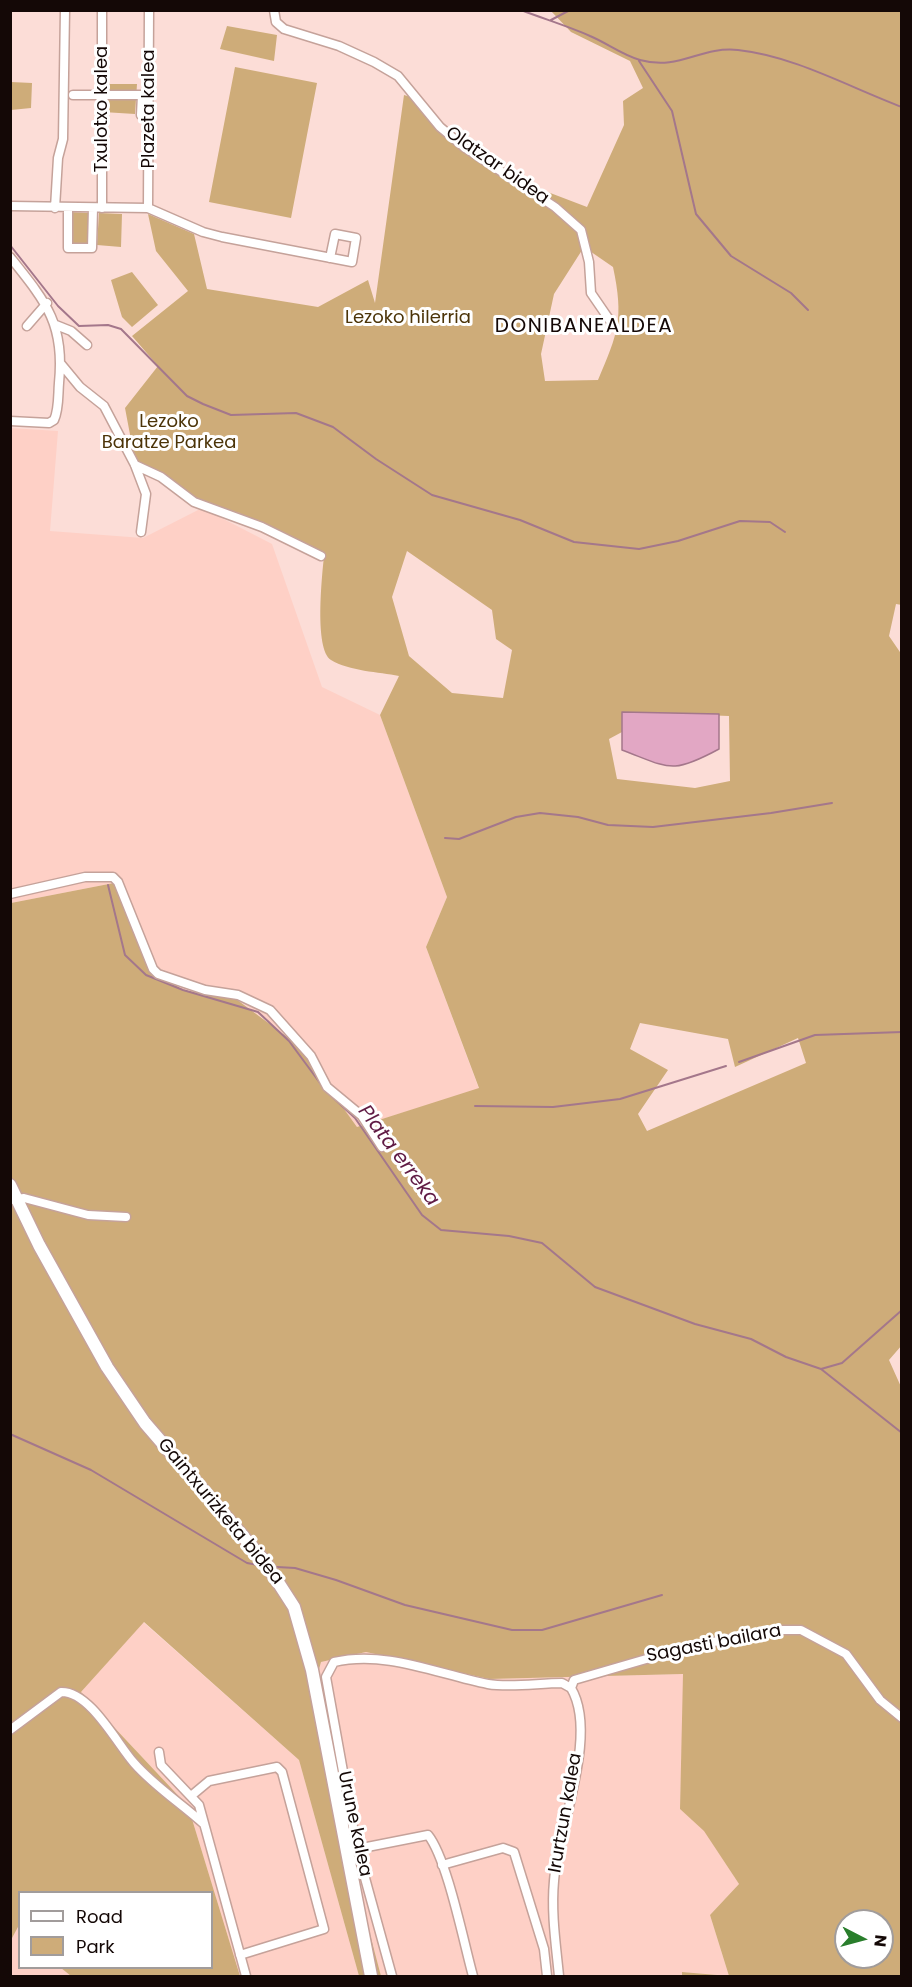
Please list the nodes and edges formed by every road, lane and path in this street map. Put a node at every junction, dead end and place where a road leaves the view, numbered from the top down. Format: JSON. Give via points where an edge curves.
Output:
{"nodes":[{"id":1,"x":65,"y":10,"type":"edge"},
{"id":2,"x":102,"y":10,"type":"edge"},
{"id":3,"x":149,"y":10,"type":"edge"},
{"id":4,"x":274,"y":10,"type":"edge"},
{"id":5,"x":73,"y":95,"type":"dead end"},
{"id":6,"x":103,"y":95,"type":"junction"},
{"id":7,"x":149,"y":114,"type":"junction"},
{"id":8,"x":10,"y":206,"type":"edge"},
{"id":9,"x":55,"y":208,"type":"junction"},
{"id":10,"x":68,"y":208,"type":"junction"},
{"id":11,"x":93,"y":208,"type":"junction"},
{"id":12,"x":102,"y":208,"type":"junction"},
{"id":13,"x":148,"y":208,"type":"junction"},
{"id":14,"x":10,"y":257,"type":"edge"},
{"id":15,"x":330,"y":258,"type":"dead end"},
{"id":16,"x":46,"y":303,"type":"junction"},
{"id":17,"x":56,"y":325,"type":"junction"},
{"id":18,"x":613,"y":325,"type":"dead end"},
{"id":19,"x":27,"y":326,"type":"dead end"},
{"id":20,"x":87,"y":345,"type":"dead end"},
{"id":21,"x":61,"y":364,"type":"junction"},
{"id":22,"x":10,"y":421,"type":"edge"},
{"id":23,"x":135,"y":465,"type":"junction"},
{"id":24,"x":141,"y":532,"type":"dead end"},
{"id":25,"x":321,"y":556,"type":"dead end"},
{"id":26,"x":10,"y":894,"type":"edge"},
{"id":27,"x":382,"y":1147,"type":"dead end"},
{"id":28,"x":10,"y":1185,"type":"edge"},
{"id":29,"x":13,"y":1200,"type":"edge"},
{"id":30,"x":126,"y":1217,"type":"dead end"},
{"id":31,"x":571,"y":1688,"type":"junction"},
{"id":32,"x":902,"y":1718,"type":"edge"},
{"id":33,"x":10,"y":1730,"type":"edge"},
{"id":34,"x":159,"y":1752,"type":"dead end"},
{"id":35,"x":191,"y":1796,"type":"junction"},
{"id":36,"x":204,"y":1824,"type":"junction"},
{"id":37,"x":357,"y":1849,"type":"junction"},
{"id":38,"x":442,"y":1864,"type":"junction"},
{"id":39,"x":240,"y":1955,"type":"junction"},
{"id":40,"x":246,"y":1977,"type":"edge"},
{"id":41,"x":371,"y":1977,"type":"edge"},
{"id":42,"x":392,"y":1977,"type":"edge"},
{"id":43,"x":473,"y":1977,"type":"edge"},
{"id":44,"x":547,"y":1977,"type":"edge"},
{"id":45,"x":559,"y":1977,"type":"edge"}],
"edges":[{"from":1,"to":9,"type":"street","via":[[63,139]]},
{"from":2,"to":6,"type":"street","name":"Txulotxo kalea"},
{"from":3,"to":7,"type":"street","name":"Plazeta kalea"},
{"from":4,"to":18,"type":"street","name":"Olatzar bidea","via":[[276,22],[284,29],[339,46],[398,76],[440,127],[555,207],[581,230],[591,293]]},
{"from":5,"to":6,"type":"street"},
{"from":6,"to":7,"type":"street","via":[[142,95],[141,114]]},
{"from":6,"to":12,"type":"street","name":"Txulotxo kalea"},
{"from":7,"to":13,"type":"street","name":"Plazeta kalea"},
{"from":8,"to":9,"type":"street"},
{"from":9,"to":10,"type":"street"},
{"from":10,"to":11,"type":"street"},
{"from":10,"to":11,"type":"street","via":[[68,248],[92,248]]},
{"from":11,"to":12,"type":"street"},
{"from":12,"to":13,"type":"street"},
{"from":13,"to":15,"type":"street","via":[[203,232]]},
{"from":14,"to":16,"type":"street"},
{"from":16,"to":17,"type":"street"},
{"from":16,"to":19,"type":"street"},
{"from":17,"to":20,"type":"street","via":[[71,331]]},
{"from":17,"to":21,"type":"street"},
{"from":21,"to":22,"type":"street","via":[[56,418],[43,423]]},
{"from":21,"to":23,"type":"street","via":[[80,387],[104,406]]},
{"from":23,"to":24,"type":"street","via":[[146,494]]},
{"from":23,"to":25,"type":"street","via":[[161,477],[194,502],[262,527]]},
{"from":26,"to":27,"type":"street","via":[[85,877],[113,877],[124,894],[153,969],[205,990],[238,995],[270,1010],[311,1056],[327,1088],[362,1116]]},
{"from":28,"to":29,"type":"main road","name":"Gaintxurizketa bidea"},
{"from":29,"to":30,"type":"street","via":[[33,1200],[97,1217]]},
{"from":29,"to":41,"type":"main road","name":"Gaintxurizketa bidea","via":[[107,1367],[145,1423],[265,1562],[294,1607],[312,1670]]},
{"from":31,"to":32,"type":"street","name":"Sagasti bailara","via":[[574,1680],[626,1663],[691,1646],[790,1629],[812,1634],[841,1649],[880,1700]]},
{"from":31,"to":37,"type":"street","name":"Urune kalea","via":[[562,1683],[491,1684],[385,1660],[334,1662],[326,1677]]},
{"from":31,"to":45,"type":"street","name":"Irurtzun kalea","via":[[580,1715],[570,1806],[557,1849],[554,1882],[553,1921]]},
{"from":33,"to":36,"type":"street","via":[[61,1692],[70,1692],[116,1737],[134,1763]]},
{"from":34,"to":35,"type":"street","via":[[161,1765]]},
{"from":35,"to":36,"type":"street","via":[[199,1805]]},
{"from":35,"to":39,"type":"street","via":[[209,1781],[277,1767],[282,1772],[324,1929]]},
{"from":36,"to":39,"type":"street"},
{"from":37,"to":38,"type":"street","via":[[428,1835]]},
{"from":37,"to":42,"type":"street","name":"Urune kalea"},
{"from":38,"to":43,"type":"street"},
{"from":38,"to":44,"type":"street","via":[[503,1848],[514,1852],[544,1949]]},
{"from":39,"to":40,"type":"street"}]}
